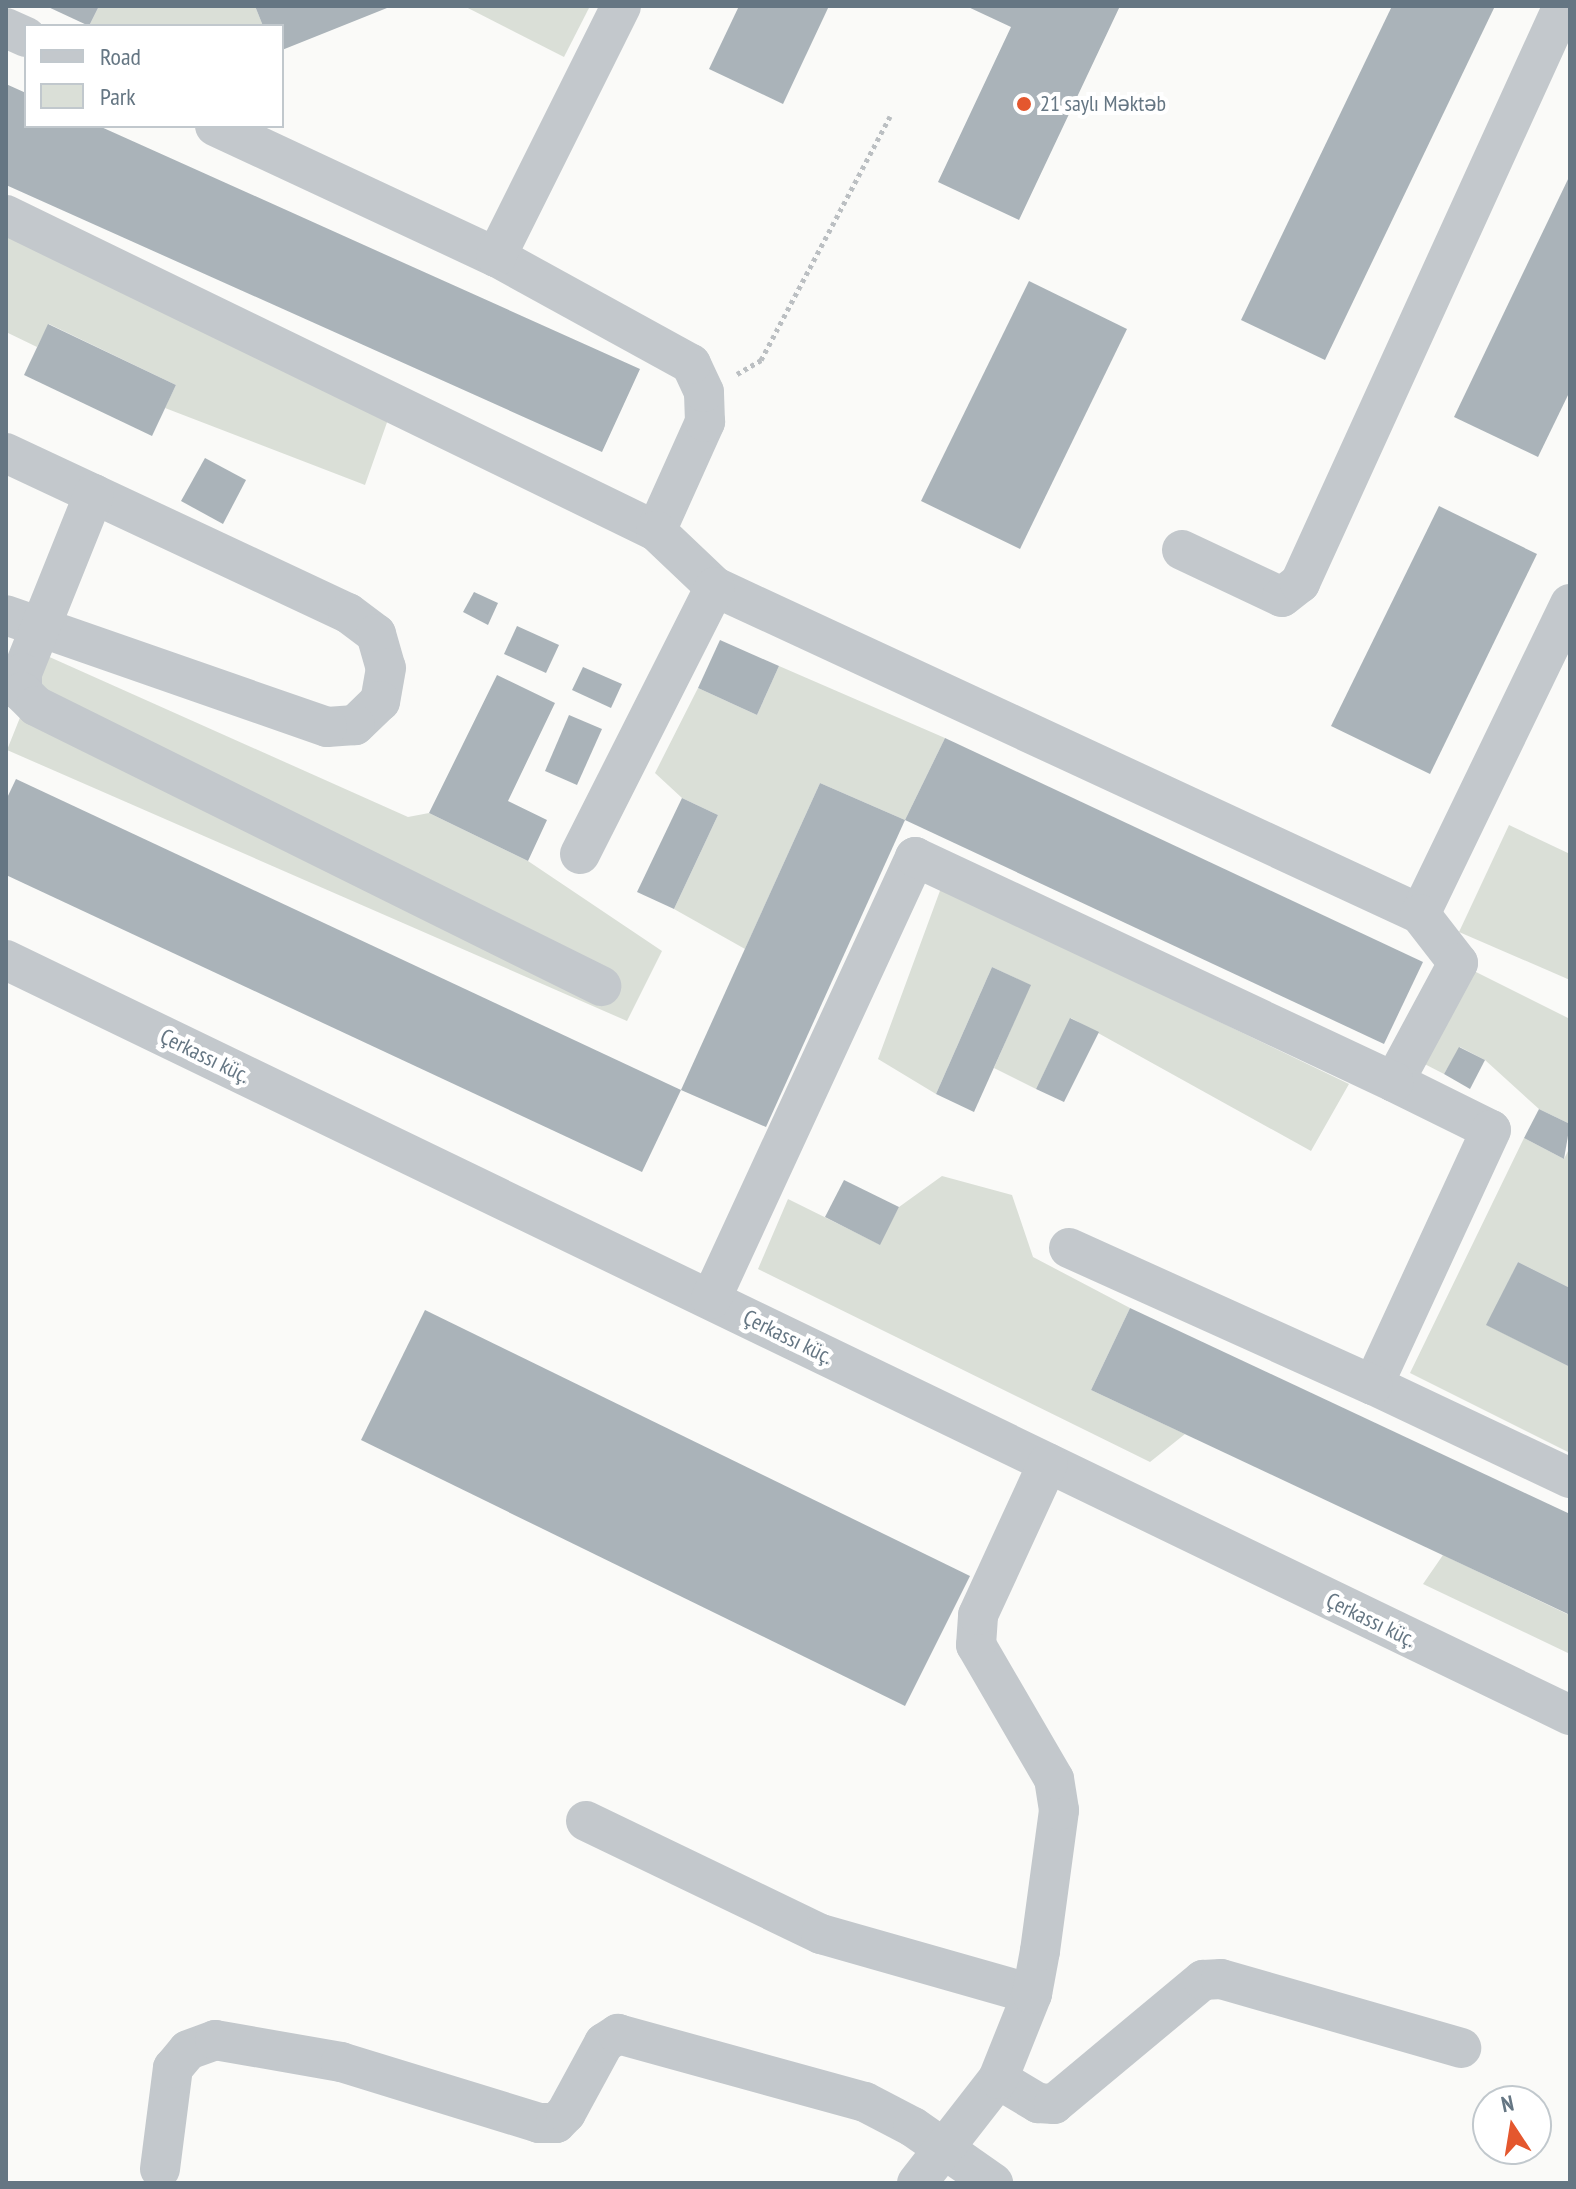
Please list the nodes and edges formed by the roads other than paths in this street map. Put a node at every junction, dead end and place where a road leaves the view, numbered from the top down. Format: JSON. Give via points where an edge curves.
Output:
{"nodes":[{"id":1,"x":621,"y":6,"type":"edge"},
{"id":2,"x":1563,"y":6,"type":"edge"},
{"id":3,"x":219,"y":128,"type":"edge"},
{"id":4,"x":6,"y":215,"type":"edge"},
{"id":5,"x":496,"y":257,"type":"junction"},
{"id":6,"x":6,"y":453,"type":"edge"},
{"id":7,"x":94,"y":494,"type":"junction"},
{"id":8,"x":656,"y":531,"type":"junction"},
{"id":9,"x":1182,"y":550,"type":"dead end"},
{"id":10,"x":715,"y":587,"type":"junction"},
{"id":11,"x":1570,"y":604,"type":"edge"},
{"id":12,"x":22,"y":620,"type":"edge"},
{"id":13,"x":580,"y":854,"type":"dead end"},
{"id":14,"x":1420,"y":914,"type":"junction"},
{"id":15,"x":6,"y":960,"type":"edge"},
{"id":16,"x":601,"y":986,"type":"dead end"},
{"id":17,"x":1394,"y":1082,"type":"junction"},
{"id":18,"x":1069,"y":1248,"type":"dead end"},
{"id":19,"x":711,"y":1299,"type":"junction"},
{"id":20,"x":1373,"y":1385,"type":"junction"},
{"id":21,"x":1048,"y":1463,"type":"junction"},
{"id":22,"x":1570,"y":1478,"type":"edge"},
{"id":23,"x":1570,"y":1715,"type":"edge"},
{"id":24,"x":586,"y":1821,"type":"dead end"},
{"id":25,"x":1032,"y":1994,"type":"junction"},
{"id":26,"x":1461,"y":2048,"type":"dead end"},
{"id":27,"x":998,"y":2079,"type":"junction"},
{"id":28,"x":946,"y":2148,"type":"junction"},
{"id":29,"x":160,"y":2169,"type":"dead end"},
{"id":30,"x":917,"y":2183,"type":"edge"},
{"id":31,"x":993,"y":2183,"type":"edge"}],
"edges":[{"from":1,"to":5,"type":"street"},
{"from":2,"to":9,"type":"street","via":[[1300,583],[1282,597]]},
{"from":3,"to":5,"type":"street"},
{"from":4,"to":8,"type":"street"},
{"from":5,"to":8,"type":"street","via":[[691,364],[704,392],[705,422]]},
{"from":6,"to":7,"type":"street"},
{"from":7,"to":12,"type":"street"},
{"from":7,"to":12,"type":"street","via":[[348,613],[376,634],[386,668],[380,701],[355,725],[327,727]]},
{"from":8,"to":10,"type":"street"},
{"from":10,"to":13,"type":"street"},
{"from":10,"to":14,"type":"street"},
{"from":11,"to":14,"type":"street"},
{"from":12,"to":16,"type":"street","via":[[22,692],[36,706]]},
{"from":14,"to":17,"type":"street","via":[[1458,963]]},
{"from":15,"to":19,"type":"street","name":"Çerkassı küç."},
{"from":17,"to":19,"type":"street","via":[[915,857]]},
{"from":17,"to":20,"type":"street","via":[[1491,1130]]},
{"from":18,"to":20,"type":"street"},
{"from":19,"to":21,"type":"street","name":"Çerkassı küç."},
{"from":20,"to":22,"type":"street"},
{"from":21,"to":23,"type":"street","name":"Çerkassı küç."},
{"from":21,"to":25,"type":"street","via":[[978,1615],[976,1645],[1054,1779],[1059,1810]]},
{"from":24,"to":25,"type":"street","via":[[821,1934]]},
{"from":25,"to":27,"type":"street"},
{"from":26,"to":27,"type":"street","via":[[1221,1979],[1203,1980],[1054,2104],[1038,2103]]},
{"from":27,"to":28,"type":"street"},
{"from":28,"to":29,"type":"street","via":[[865,2102],[636,2035],[618,2034],[604,2043],[556,2123],[539,2123],[341,2062],[215,2040],[188,2050],[173,2068]]},
{"from":28,"to":30,"type":"street"},
{"from":28,"to":31,"type":"street"}]}
